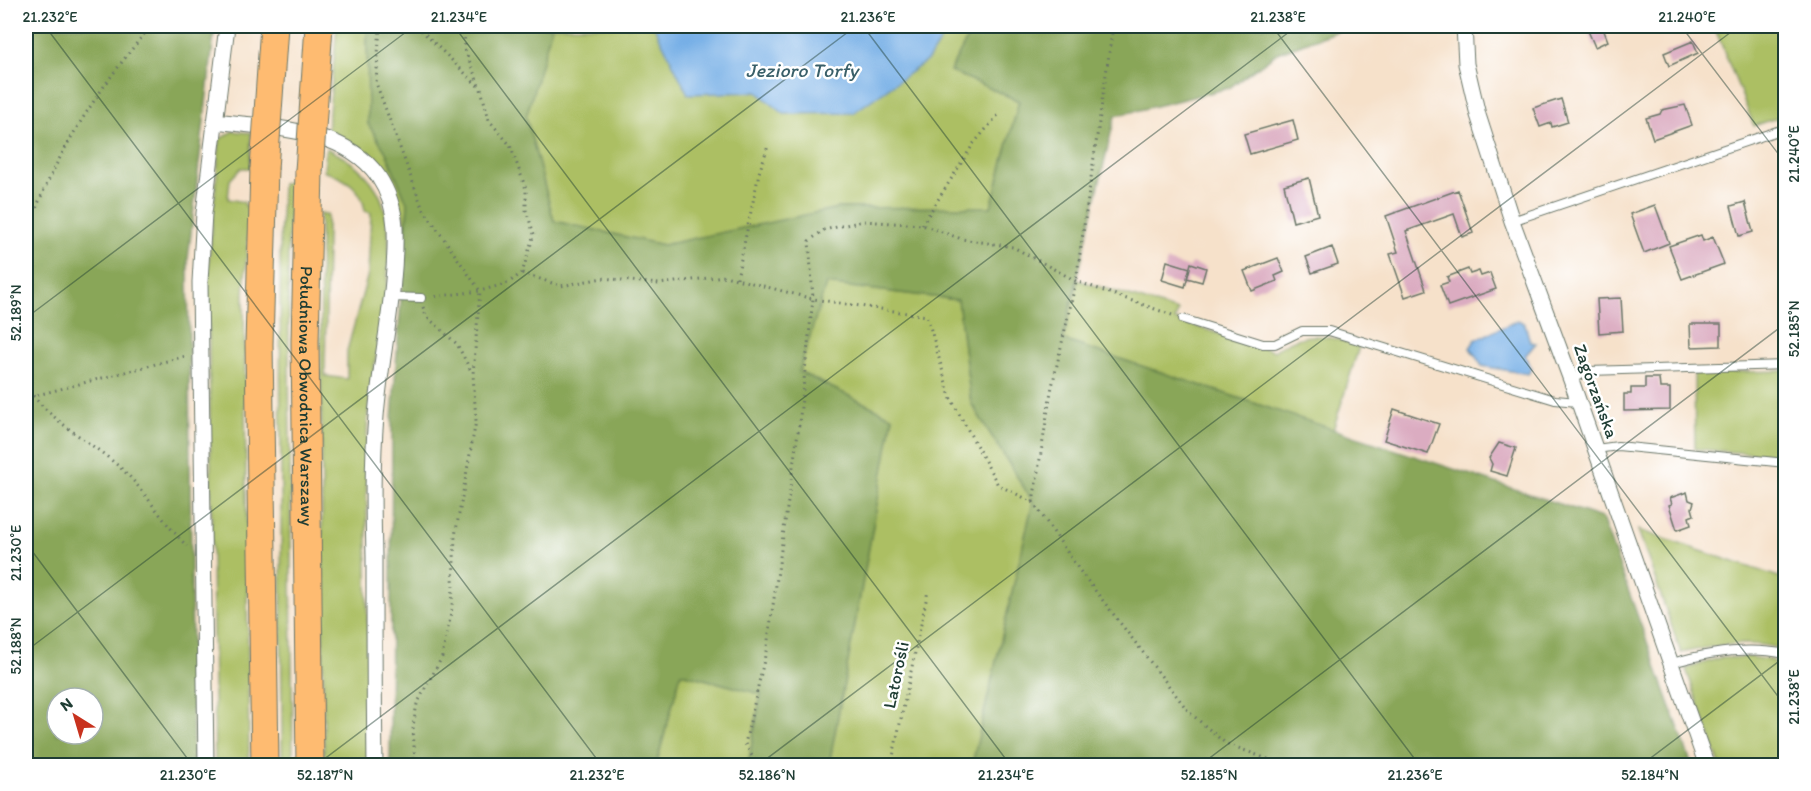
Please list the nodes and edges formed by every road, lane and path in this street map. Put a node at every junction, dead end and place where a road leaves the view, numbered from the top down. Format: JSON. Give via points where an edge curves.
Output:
{"nodes":[{"id":1,"x":151,"y":26,"type":"edge"},
{"id":2,"x":227,"y":26,"type":"edge"},
{"id":3,"x":274,"y":26,"type":"edge"},
{"id":4,"x":320,"y":26,"type":"edge"},
{"id":5,"x":380,"y":26,"type":"edge"},
{"id":6,"x":417,"y":26,"type":"edge"},
{"id":7,"x":464,"y":26,"type":"edge"},
{"id":8,"x":1113,"y":26,"type":"edge"},
{"id":9,"x":1464,"y":26,"type":"edge"},
{"id":10,"x":481,"y":89,"type":"junction"},
{"id":11,"x":999,"y":114,"type":"dead end"},
{"id":12,"x":215,"y":122,"type":"junction"},
{"id":13,"x":1785,"y":128,"type":"edge"},
{"id":14,"x":768,"y":146,"type":"dead end"},
{"id":15,"x":1512,"y":222,"type":"junction"},
{"id":16,"x":922,"y":225,"type":"junction"},
{"id":17,"x":26,"y":236,"type":"edge"},
{"id":18,"x":522,"y":273,"type":"junction"},
{"id":19,"x":737,"y":279,"type":"junction"},
{"id":20,"x":1076,"y":281,"type":"junction"},
{"id":21,"x":480,"y":291,"type":"junction"},
{"id":22,"x":389,"y":297,"type":"junction"},
{"id":23,"x":421,"y":298,"type":"junction"},
{"id":24,"x":813,"y":299,"type":"junction"},
{"id":25,"x":1183,"y":319,"type":"joint"},
{"id":26,"x":199,"y":352,"type":"junction"},
{"id":27,"x":1785,"y":365,"type":"edge"},
{"id":28,"x":473,"y":374,"type":"junction"},
{"id":29,"x":1571,"y":380,"type":"junction"},
{"id":30,"x":26,"y":386,"type":"edge"},
{"id":31,"x":32,"y":396,"type":"junction"},
{"id":32,"x":26,"y":398,"type":"edge"},
{"id":33,"x":1579,"y":402,"type":"junction"},
{"id":34,"x":1596,"y":449,"type":"junction"},
{"id":35,"x":1785,"y":463,"type":"edge"},
{"id":36,"x":1033,"y":502,"type":"junction"},
{"id":37,"x":203,"y":556,"type":"junction"},
{"id":38,"x":928,"y":591,"type":"dead end"},
{"id":39,"x":1785,"y":654,"type":"edge"},
{"id":40,"x":1672,"y":663,"type":"junction"},
{"id":41,"x":206,"y":765,"type":"edge"},
{"id":42,"x":265,"y":765,"type":"edge"},
{"id":43,"x":310,"y":765,"type":"edge"},
{"id":44,"x":375,"y":765,"type":"edge"},
{"id":45,"x":415,"y":765,"type":"edge"},
{"id":46,"x":758,"y":765,"type":"edge"},
{"id":47,"x":891,"y":765,"type":"edge"},
{"id":48,"x":1286,"y":765,"type":"edge"},
{"id":49,"x":1707,"y":765,"type":"edge"}],
"edges":[{"from":1,"to":17,"type":"path","via":[[118,65],[63,153]]},
{"from":2,"to":12,"type":"street"},
{"from":3,"to":42,"type":"highway","bridge":true,"via":[[264,169],[259,344]]},
{"from":4,"to":43,"type":"highway","name":"Południowa Obwodnica Warszawy","bridge":true,"via":[[309,171],[305,342]]},
{"from":5,"to":21,"type":"path","via":[[376,83],[422,207]]},
{"from":6,"to":10,"type":"path"},
{"from":7,"to":10,"type":"path","via":[[465,50]]},
{"from":8,"to":20,"type":"path"},
{"from":9,"to":15,"type":"street","name":"Zagórzańska","via":[[1468,74]]},
{"from":10,"to":18,"type":"path","via":[[489,120],[510,145],[526,189],[526,210],[534,234]]},
{"from":11,"to":16,"type":"path","via":[[974,143]]},
{"from":12,"to":22,"type":"street","via":[[315,136],[341,146],[370,166],[383,184],[394,215]]},
{"from":12,"to":26,"type":"street","via":[[202,240]]},
{"from":13,"to":15,"type":"lane"},
{"from":14,"to":19,"type":"path"},
{"from":15,"to":29,"type":"street","name":"Zagórzańska"},
{"from":16,"to":20,"type":"path","via":[[962,239],[1013,247]]},
{"from":16,"to":24,"type":"path","via":[[863,221],[824,230],[809,241]]},
{"from":18,"to":19,"type":"path","via":[[561,286],[603,278],[658,284],[725,276]]},
{"from":18,"to":21,"type":"path","via":[[508,283]]},
{"from":19,"to":24,"type":"path"},
{"from":20,"to":25,"type":"path"},
{"from":20,"to":36,"type":"path","via":[[1051,392]]},
{"from":21,"to":23,"type":"path"},
{"from":21,"to":28,"type":"path"},
{"from":22,"to":23,"type":"lane"},
{"from":22,"to":44,"type":"street","via":[[373,471]]},
{"from":23,"to":28,"type":"path","via":[[426,316],[457,344]]},
{"from":24,"to":36,"type":"path","via":[[927,316],[950,397],[998,485]]},
{"from":24,"to":46,"type":"path","via":[[800,425],[767,647],[746,744]]},
{"from":25,"to":33,"type":"lane","via":[[1263,344],[1275,344],[1302,331],[1329,331],[1555,400]]},
{"from":26,"to":31,"type":"path"},
{"from":26,"to":37,"type":"street"},
{"from":27,"to":29,"type":"lane","via":[[1589,371]]},
{"from":28,"to":45,"type":"path","via":[[476,421],[455,536],[452,608],[442,657],[417,704],[413,726]]},
{"from":29,"to":33,"type":"street","name":"Zagórzańska"},
{"from":30,"to":31,"type":"path"},
{"from":31,"to":32,"type":"path"},
{"from":31,"to":37,"type":"path","via":[[127,474],[186,546]]},
{"from":33,"to":34,"type":"street","name":"Zagórzańska"},
{"from":34,"to":35,"type":"lane","via":[[1618,446]]},
{"from":34,"to":40,"type":"street","name":"Zagórzańska"},
{"from":36,"to":48,"type":"path","via":[[1189,712],[1225,743]]},
{"from":37,"to":41,"type":"street"},
{"from":38,"to":47,"type":"path","name":"Latorośli"},
{"from":39,"to":40,"type":"lane","via":[[1765,650],[1708,652]]},
{"from":40,"to":49,"type":"street","name":"Zagórzańska"}]}
